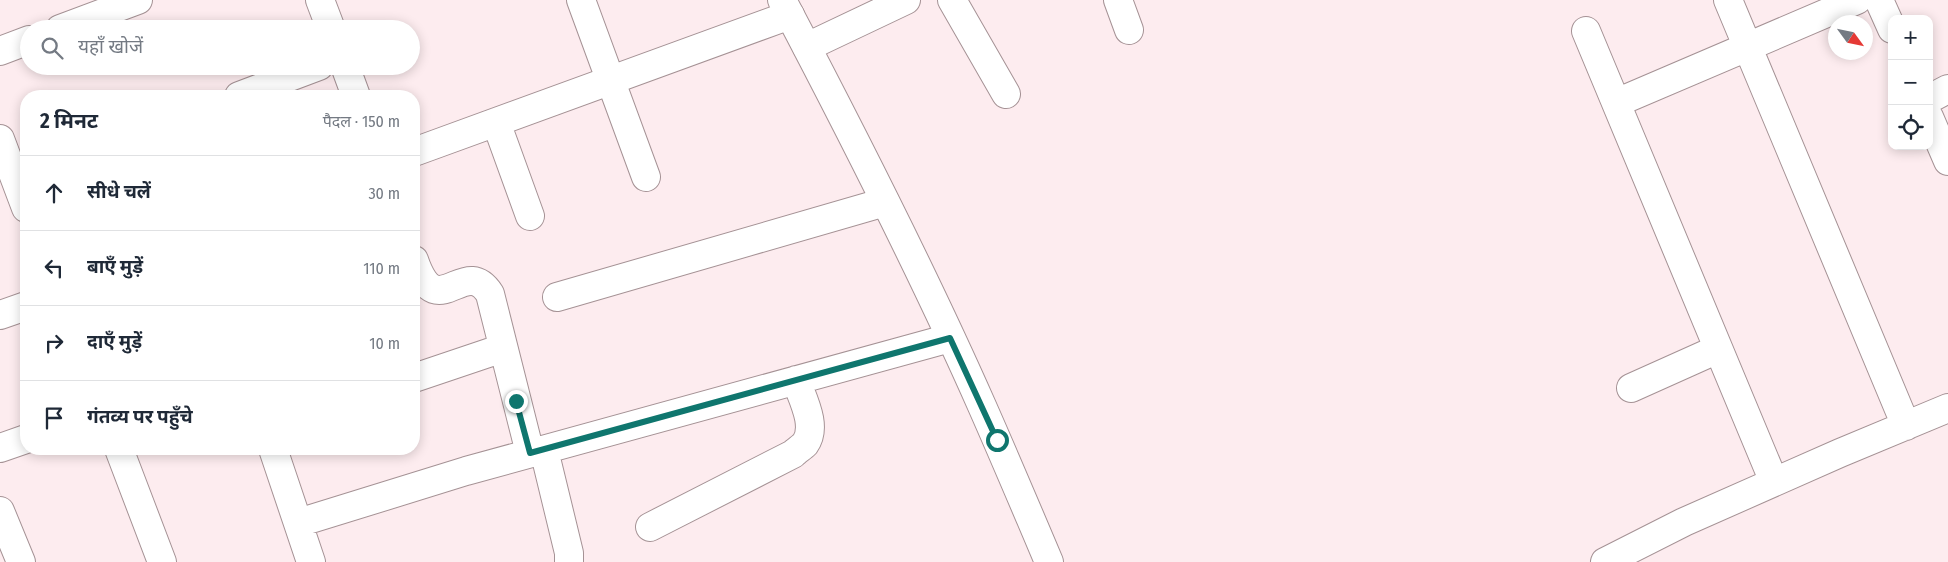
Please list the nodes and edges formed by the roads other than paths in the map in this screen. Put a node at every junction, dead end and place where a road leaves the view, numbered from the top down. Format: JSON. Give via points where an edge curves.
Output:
{"nodes":[{"id":1,"x":138,"y":0,"type":"edge"},
{"id":2,"x":320,"y":0,"type":"edge"},
{"id":3,"x":581,"y":0,"type":"edge"},
{"id":4,"x":906,"y":0,"type":"edge"},
{"id":5,"x":952,"y":0,"type":"edge"},
{"id":6,"x":1118,"y":0,"type":"edge"},
{"id":7,"x":1728,"y":0,"type":"edge"},
{"id":8,"x":1858,"y":0,"type":"edge"},
{"id":9,"x":1879,"y":0,"type":"edge"},
{"id":10,"x":786,"y":7,"type":"edge"},
{"id":11,"x":84,"y":20,"type":"edge"},
{"id":12,"x":328,"y":20,"type":"edge"},
{"id":13,"x":1888,"y":20,"type":"edge"},
{"id":14,"x":1129,"y":30,"type":"dead end"},
{"id":15,"x":1586,"y":31,"type":"dead end"},
{"id":16,"x":20,"y":43,"type":"edge"},
{"id":17,"x":806,"y":47,"type":"junction"},
{"id":18,"x":1747,"y":47,"type":"junction"},
{"id":19,"x":0,"y":51,"type":"edge"},
{"id":20,"x":296,"y":75,"type":"edge"},
{"id":21,"x":348,"y":75,"type":"edge"},
{"id":22,"x":610,"y":80,"type":"junction"},
{"id":23,"x":255,"y":90,"type":"edge"},
{"id":24,"x":354,"y":90,"type":"edge"},
{"id":25,"x":1948,"y":90,"type":"edge"},
{"id":26,"x":1006,"y":94,"type":"dead end"},
{"id":27,"x":1933,"y":97,"type":"edge"},
{"id":28,"x":1616,"y":103,"type":"junction"},
{"id":29,"x":496,"y":122,"type":"junction"},
{"id":30,"x":1933,"y":126,"type":"edge"},
{"id":31,"x":0,"y":139,"type":"edge"},
{"id":32,"x":420,"y":150,"type":"edge"},
{"id":33,"x":1948,"y":162,"type":"edge"},
{"id":34,"x":646,"y":177,"type":"dead end"},
{"id":35,"x":14,"y":180,"type":"edge"},
{"id":36,"x":20,"y":194,"type":"edge"},
{"id":37,"x":885,"y":202,"type":"junction"},
{"id":38,"x":530,"y":216,"type":"dead end"},
{"id":39,"x":420,"y":274,"type":"edge"},
{"id":40,"x":558,"y":297,"type":"dead end"},
{"id":41,"x":20,"y":308,"type":"edge"},
{"id":42,"x":0,"y":315,"type":"edge"},
{"id":43,"x":950,"y":338,"type":"junction"},
{"id":44,"x":503,"y":348,"type":"junction"},
{"id":45,"x":1718,"y":349,"type":"junction"},
{"id":46,"x":420,"y":376,"type":"edge"},
{"id":47,"x":796,"y":380,"type":"junction"},
{"id":48,"x":1631,"y":388,"type":"dead end"},
{"id":49,"x":1948,"y":408,"type":"edge"},
{"id":50,"x":1906,"y":426,"type":"junction"},
{"id":51,"x":20,"y":441,"type":"edge"},
{"id":52,"x":0,"y":448,"type":"edge"},
{"id":53,"x":537,"y":452,"type":"junction"},
{"id":54,"x":120,"y":455,"type":"edge"},
{"id":55,"x":275,"y":455,"type":"edge"},
{"id":56,"x":1774,"y":482,"type":"junction"},
{"id":57,"x":0,"y":511,"type":"edge"},
{"id":58,"x":298,"y":523,"type":"junction"},
{"id":59,"x":650,"y":527,"type":"dead end"},
{"id":60,"x":21,"y":562,"type":"edge"},
{"id":61,"x":162,"y":562,"type":"edge"},
{"id":62,"x":311,"y":562,"type":"edge"},
{"id":63,"x":569,"y":562,"type":"edge"},
{"id":64,"x":1049,"y":562,"type":"edge"},
{"id":65,"x":1605,"y":562,"type":"edge"}],
"edges":[{"from":1,"to":11,"type":"street"},
{"from":2,"to":12,"type":"street"},
{"from":3,"to":22,"type":"street"},
{"from":4,"to":17,"type":"street"},
{"from":5,"to":26,"type":"street"},
{"from":6,"to":14,"type":"street"},
{"from":7,"to":18,"type":"street"},
{"from":8,"to":18,"type":"street"},
{"from":9,"to":13,"type":"street"},
{"from":10,"to":17,"type":"street"},
{"from":10,"to":22,"type":"street"},
{"from":15,"to":28,"type":"street"},
{"from":16,"to":19,"type":"street"},
{"from":17,"to":37,"type":"street"},
{"from":18,"to":28,"type":"street"},
{"from":18,"to":50,"type":"street"},
{"from":20,"to":23,"type":"street"},
{"from":21,"to":24,"type":"street"},
{"from":22,"to":29,"type":"street"},
{"from":22,"to":34,"type":"street"},
{"from":25,"to":27,"type":"street"},
{"from":28,"to":45,"type":"street"},
{"from":29,"to":32,"type":"street"},
{"from":29,"to":38,"type":"street"},
{"from":30,"to":33,"type":"street"},
{"from":31,"to":35,"type":"street"},
{"from":35,"to":36,"type":"street"},
{"from":37,"to":40,"type":"street"},
{"from":37,"to":43,"type":"street"},
{"from":39,"to":44,"type":"street","via":[[424,284],[432,290],[476,281],[484,286],[490,294]]},
{"from":41,"to":42,"type":"street"},
{"from":43,"to":47,"type":"street"},
{"from":43,"to":64,"type":"street"},
{"from":44,"to":46,"type":"street"},
{"from":44,"to":53,"type":"street"},
{"from":45,"to":48,"type":"street"},
{"from":45,"to":56,"type":"street"},
{"from":47,"to":53,"type":"street"},
{"from":47,"to":59,"type":"street","via":[[809,419],[810,431],[805,443],[793,454]]},
{"from":49,"to":50,"type":"street"},
{"from":50,"to":56,"type":"street"},
{"from":51,"to":52,"type":"street"},
{"from":53,"to":58,"type":"street"},
{"from":53,"to":63,"type":"street"},
{"from":54,"to":61,"type":"street"},
{"from":55,"to":58,"type":"street"},
{"from":56,"to":65,"type":"street"},
{"from":57,"to":60,"type":"street"},
{"from":58,"to":62,"type":"street"}]}
